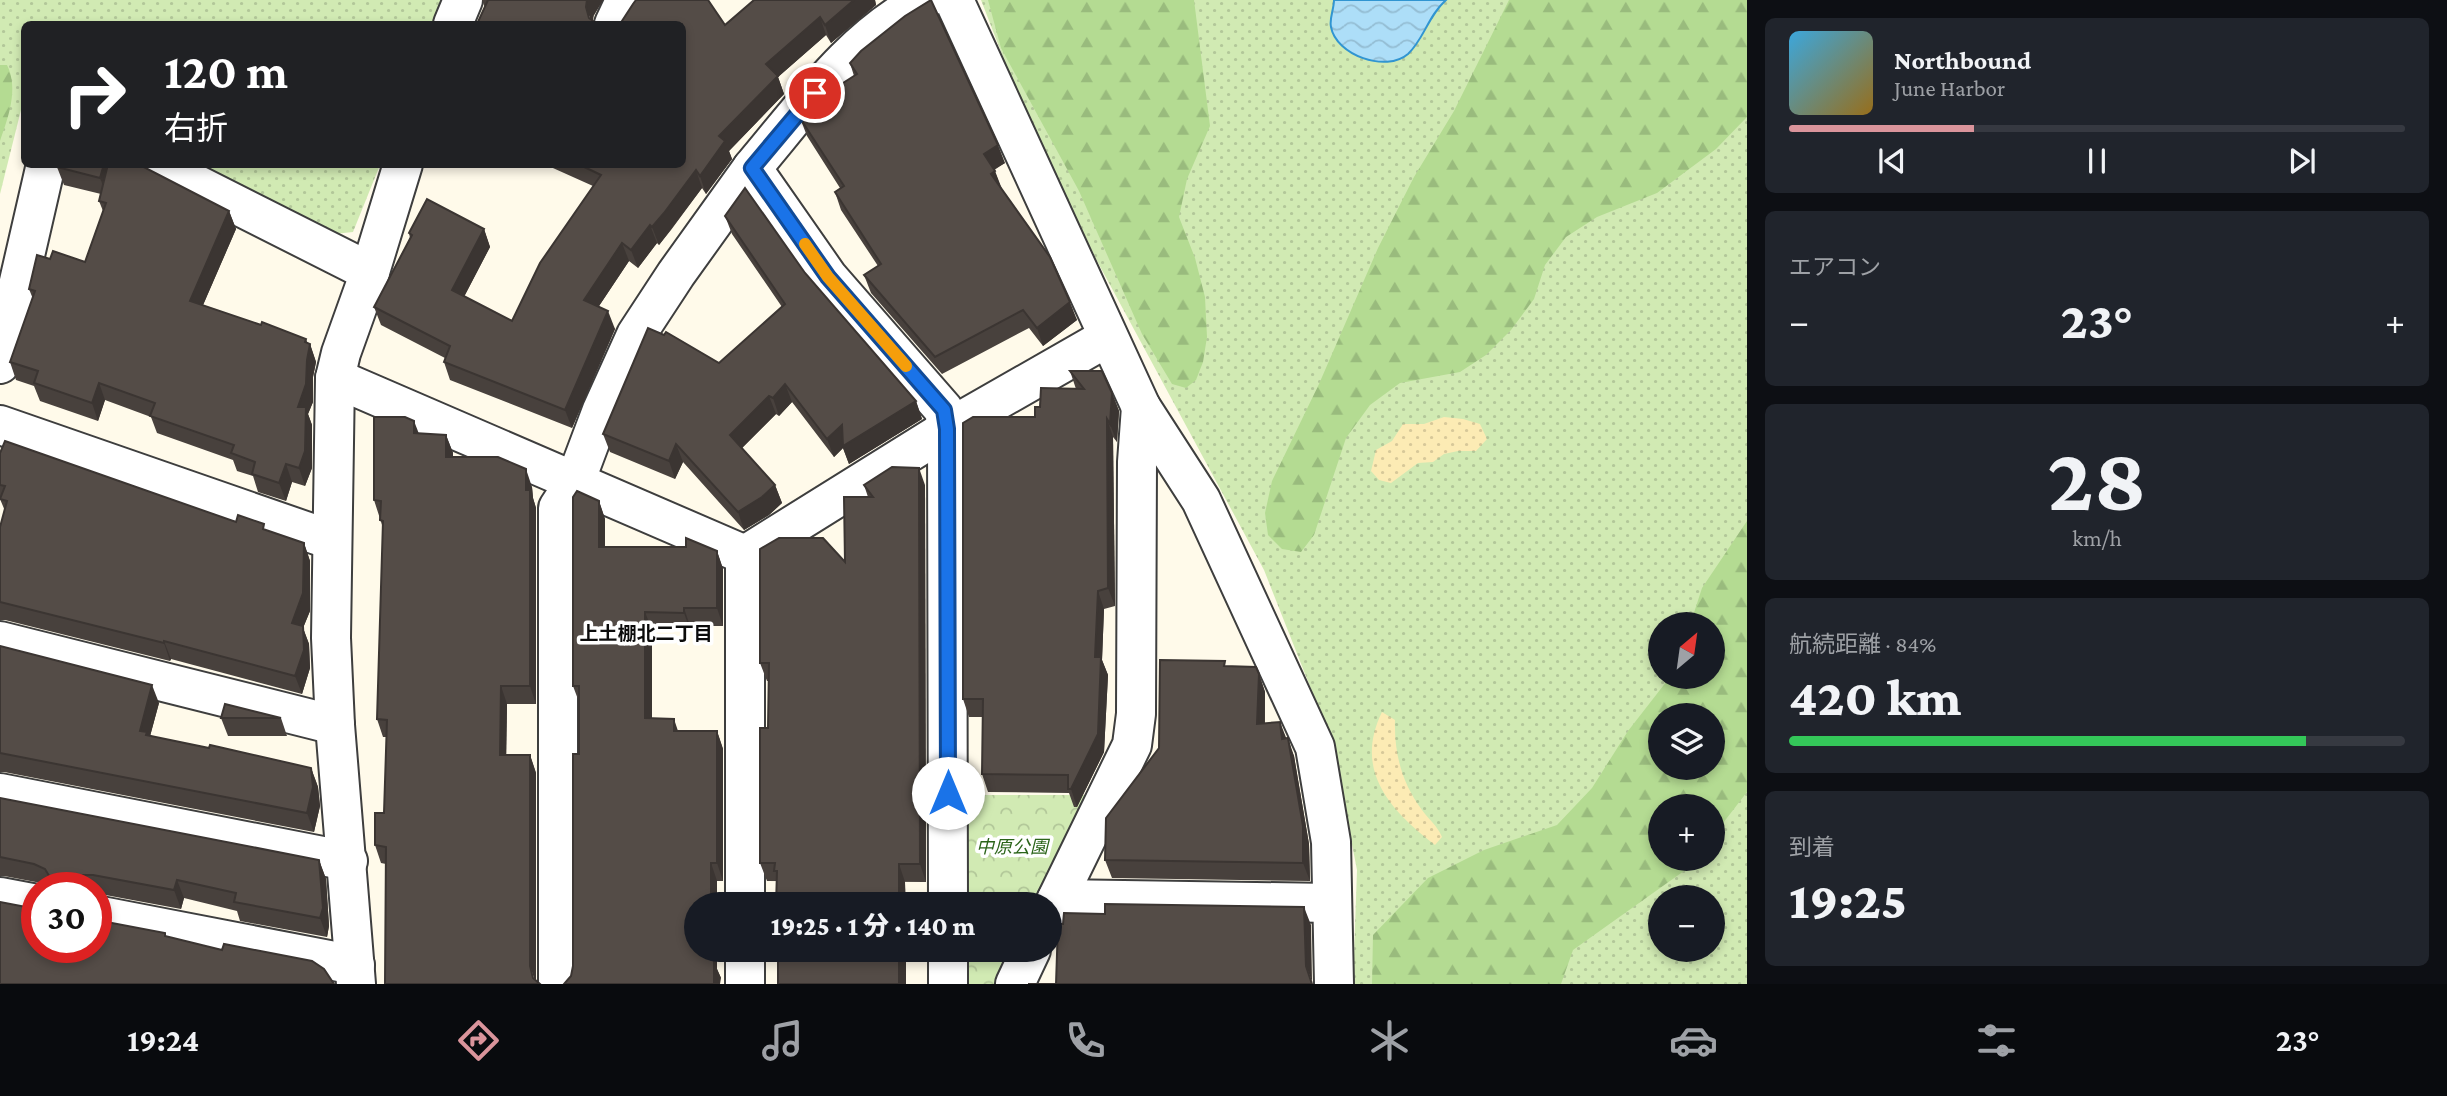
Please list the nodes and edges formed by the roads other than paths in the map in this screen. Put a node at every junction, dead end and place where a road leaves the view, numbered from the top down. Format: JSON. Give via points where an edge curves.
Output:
{"nodes":[{"id":1,"x":463,"y":0,"type":"edge"},
{"id":2,"x":632,"y":0,"type":"edge"},
{"id":3,"x":925,"y":0,"type":"edge"},
{"id":4,"x":954,"y":0,"type":"edge"},
{"id":5,"x":454,"y":21,"type":"edge"},
{"id":6,"x":615,"y":21,"type":"edge"},
{"id":7,"x":45,"y":168,"type":"edge"},
{"id":8,"x":164,"y":168,"type":"edge"},
{"id":9,"x":402,"y":168,"type":"edge"},
{"id":10,"x":752,"y":168,"type":"junction"},
{"id":11,"x":370,"y":272,"type":"junction"},
{"id":12,"x":1108,"y":337,"type":"junction"},
{"id":13,"x":0,"y":364,"type":"edge"},
{"id":14,"x":335,"y":378,"type":"junction"},
{"id":15,"x":1141,"y":407,"type":"junction"},
{"id":16,"x":0,"y":425,"type":"edge"},
{"id":17,"x":947,"y":429,"type":"junction"},
{"id":18,"x":575,"y":482,"type":"junction"},
{"id":19,"x":331,"y":540,"type":"junction"},
{"id":20,"x":745,"y":555,"type":"junction"},
{"id":21,"x":0,"y":641,"type":"edge"},
{"id":22,"x":335,"y":725,"type":"junction"},
{"id":23,"x":0,"y":793,"type":"edge"},
{"id":24,"x":348,"y":861,"type":"junction"},
{"id":25,"x":745,"y":892,"type":"edge"},
{"id":26,"x":948,"y":892,"type":"edge"},
{"id":27,"x":1060,"y":892,"type":"edge"},
{"id":28,"x":0,"y":897,"type":"edge"},
{"id":29,"x":21,"y":901,"type":"edge"},
{"id":30,"x":1332,"y":903,"type":"junction"},
{"id":31,"x":1062,"y":906,"type":"edge"},
{"id":32,"x":112,"y":919,"type":"edge"},
{"id":33,"x":745,"y":962,"type":"edge"},
{"id":34,"x":948,"y":962,"type":"edge"},
{"id":35,"x":1025,"y":962,"type":"edge"},
{"id":36,"x":356,"y":975,"type":"edge"},
{"id":37,"x":558,"y":984,"type":"edge"},
{"id":38,"x":744,"y":984,"type":"edge"},
{"id":39,"x":948,"y":984,"type":"edge"},
{"id":40,"x":1015,"y":984,"type":"edge"},
{"id":41,"x":1334,"y":984,"type":"edge"}],
"edges":[{"from":1,"to":5,"type":"street"},
{"from":2,"to":6,"type":"street","via":[[622,7]]},
{"from":3,"to":10,"type":"street","via":[[867,40],[831,74]]},
{"from":4,"to":12,"type":"street"},
{"from":7,"to":13,"type":"street"},
{"from":8,"to":11,"type":"street"},
{"from":9,"to":11,"type":"street"},
{"from":10,"to":17,"type":"street","via":[[828,277],[944,410]]},
{"from":10,"to":18,"type":"street","via":[[636,335]]},
{"from":11,"to":14,"type":"street"},
{"from":12,"to":15,"type":"street"},
{"from":12,"to":17,"type":"street"},
{"from":14,"to":18,"type":"street"},
{"from":14,"to":19,"type":"street"},
{"from":15,"to":27,"type":"street","via":[[1132,745]]},
{"from":15,"to":30,"type":"street","via":[[1200,500],[1315,747],[1331,842]]},
{"from":16,"to":19,"type":"street"},
{"from":17,"to":20,"type":"street"},
{"from":17,"to":26,"type":"street"},
{"from":18,"to":20,"type":"street"},
{"from":18,"to":37,"type":"street","via":[[558,508]]},
{"from":19,"to":22,"type":"street"},
{"from":20,"to":25,"type":"street"},
{"from":21,"to":22,"type":"street"},
{"from":22,"to":24,"type":"street"},
{"from":23,"to":24,"type":"street"},
{"from":24,"to":36,"type":"street"},
{"from":28,"to":29,"type":"street"},
{"from":30,"to":31,"type":"street"},
{"from":30,"to":41,"type":"street"},
{"from":32,"to":36,"type":"street"},
{"from":33,"to":38,"type":"street"},
{"from":34,"to":39,"type":"street"},
{"from":35,"to":40,"type":"street"}]}
